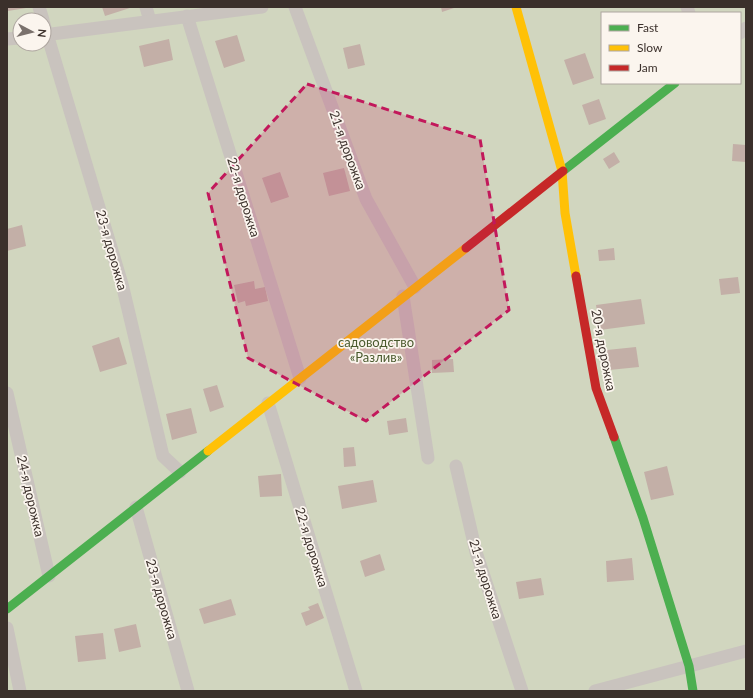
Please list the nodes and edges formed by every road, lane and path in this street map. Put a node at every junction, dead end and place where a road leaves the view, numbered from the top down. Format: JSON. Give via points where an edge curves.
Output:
{"nodes":[{"id":1,"x":146,"y":7,"type":"edge"},
{"id":2,"x":262,"y":7,"type":"edge"},
{"id":3,"x":295,"y":7,"type":"edge"},
{"id":4,"x":516,"y":7,"type":"edge"},
{"id":5,"x":187,"y":16,"type":"junction"},
{"id":6,"x":150,"y":21,"type":"junction"},
{"id":7,"x":52,"y":30,"type":"edge"},
{"id":8,"x":51,"y":52,"type":"edge"},
{"id":9,"x":674,"y":84,"type":"edge"},
{"id":10,"x":562,"y":171,"type":"junction"},
{"id":11,"x":414,"y":287,"type":"junction"},
{"id":12,"x":403,"y":296,"type":"junction"},
{"id":13,"x":300,"y":378,"type":"junction"},
{"id":14,"x":7,"y":393,"type":"edge"},
{"id":15,"x":268,"y":403,"type":"junction"},
{"id":16,"x":428,"y":458,"type":"dead end"},
{"id":17,"x":456,"y":466,"type":"dead end"},
{"id":18,"x":180,"y":472,"type":"junction"},
{"id":19,"x":136,"y":507,"type":"junction"},
{"id":20,"x":49,"y":576,"type":"junction"},
{"id":21,"x":7,"y":609,"type":"edge"},
{"id":22,"x":7,"y":628,"type":"edge"},
{"id":23,"x":746,"y":650,"type":"edge"},
{"id":24,"x":689,"y":666,"type":"junction"},
{"id":25,"x":20,"y":691,"type":"edge"},
{"id":26,"x":188,"y":691,"type":"edge"},
{"id":27,"x":356,"y":691,"type":"edge"},
{"id":28,"x":522,"y":691,"type":"edge"},
{"id":29,"x":595,"y":691,"type":"edge"},
{"id":30,"x":693,"y":691,"type":"edge"}],
"edges":[{"from":1,"to":6,"type":"street"},
{"from":2,"to":5,"type":"street"},
{"from":3,"to":11,"type":"street","name":"21-я дорожка","via":[[366,199]]},
{"from":4,"to":10,"type":"street","name":"20-я дорожка"},
{"from":5,"to":6,"type":"street"},
{"from":5,"to":13,"type":"street","name":"22-я дорожка"},
{"from":6,"to":7,"type":"street"},
{"from":8,"to":18,"type":"street","name":"23-я дорожка","via":[[122,284],[163,456]]},
{"from":9,"to":10,"type":"street"},
{"from":10,"to":11,"type":"street"},
{"from":10,"to":24,"type":"street","name":"20-я дорожка","via":[[564,213],[596,388],[643,518]]},
{"from":11,"to":12,"type":"street"},
{"from":12,"to":13,"type":"street"},
{"from":12,"to":16,"type":"street"},
{"from":13,"to":15,"type":"street"},
{"from":14,"to":20,"type":"street","name":"24-я дорожка"},
{"from":15,"to":18,"type":"street"},
{"from":15,"to":27,"type":"street","name":"22-я дорожка"},
{"from":17,"to":28,"type":"street","name":"21-я дорожка","via":[[476,552]]},
{"from":18,"to":19,"type":"street"},
{"from":19,"to":20,"type":"street"},
{"from":19,"to":26,"type":"street","name":"23-я дорожка"},
{"from":20,"to":21,"type":"street"},
{"from":22,"to":25,"type":"street"},
{"from":23,"to":24,"type":"street"},
{"from":24,"to":29,"type":"street"},
{"from":24,"to":30,"type":"street","name":"20-я дорожка"}]}
